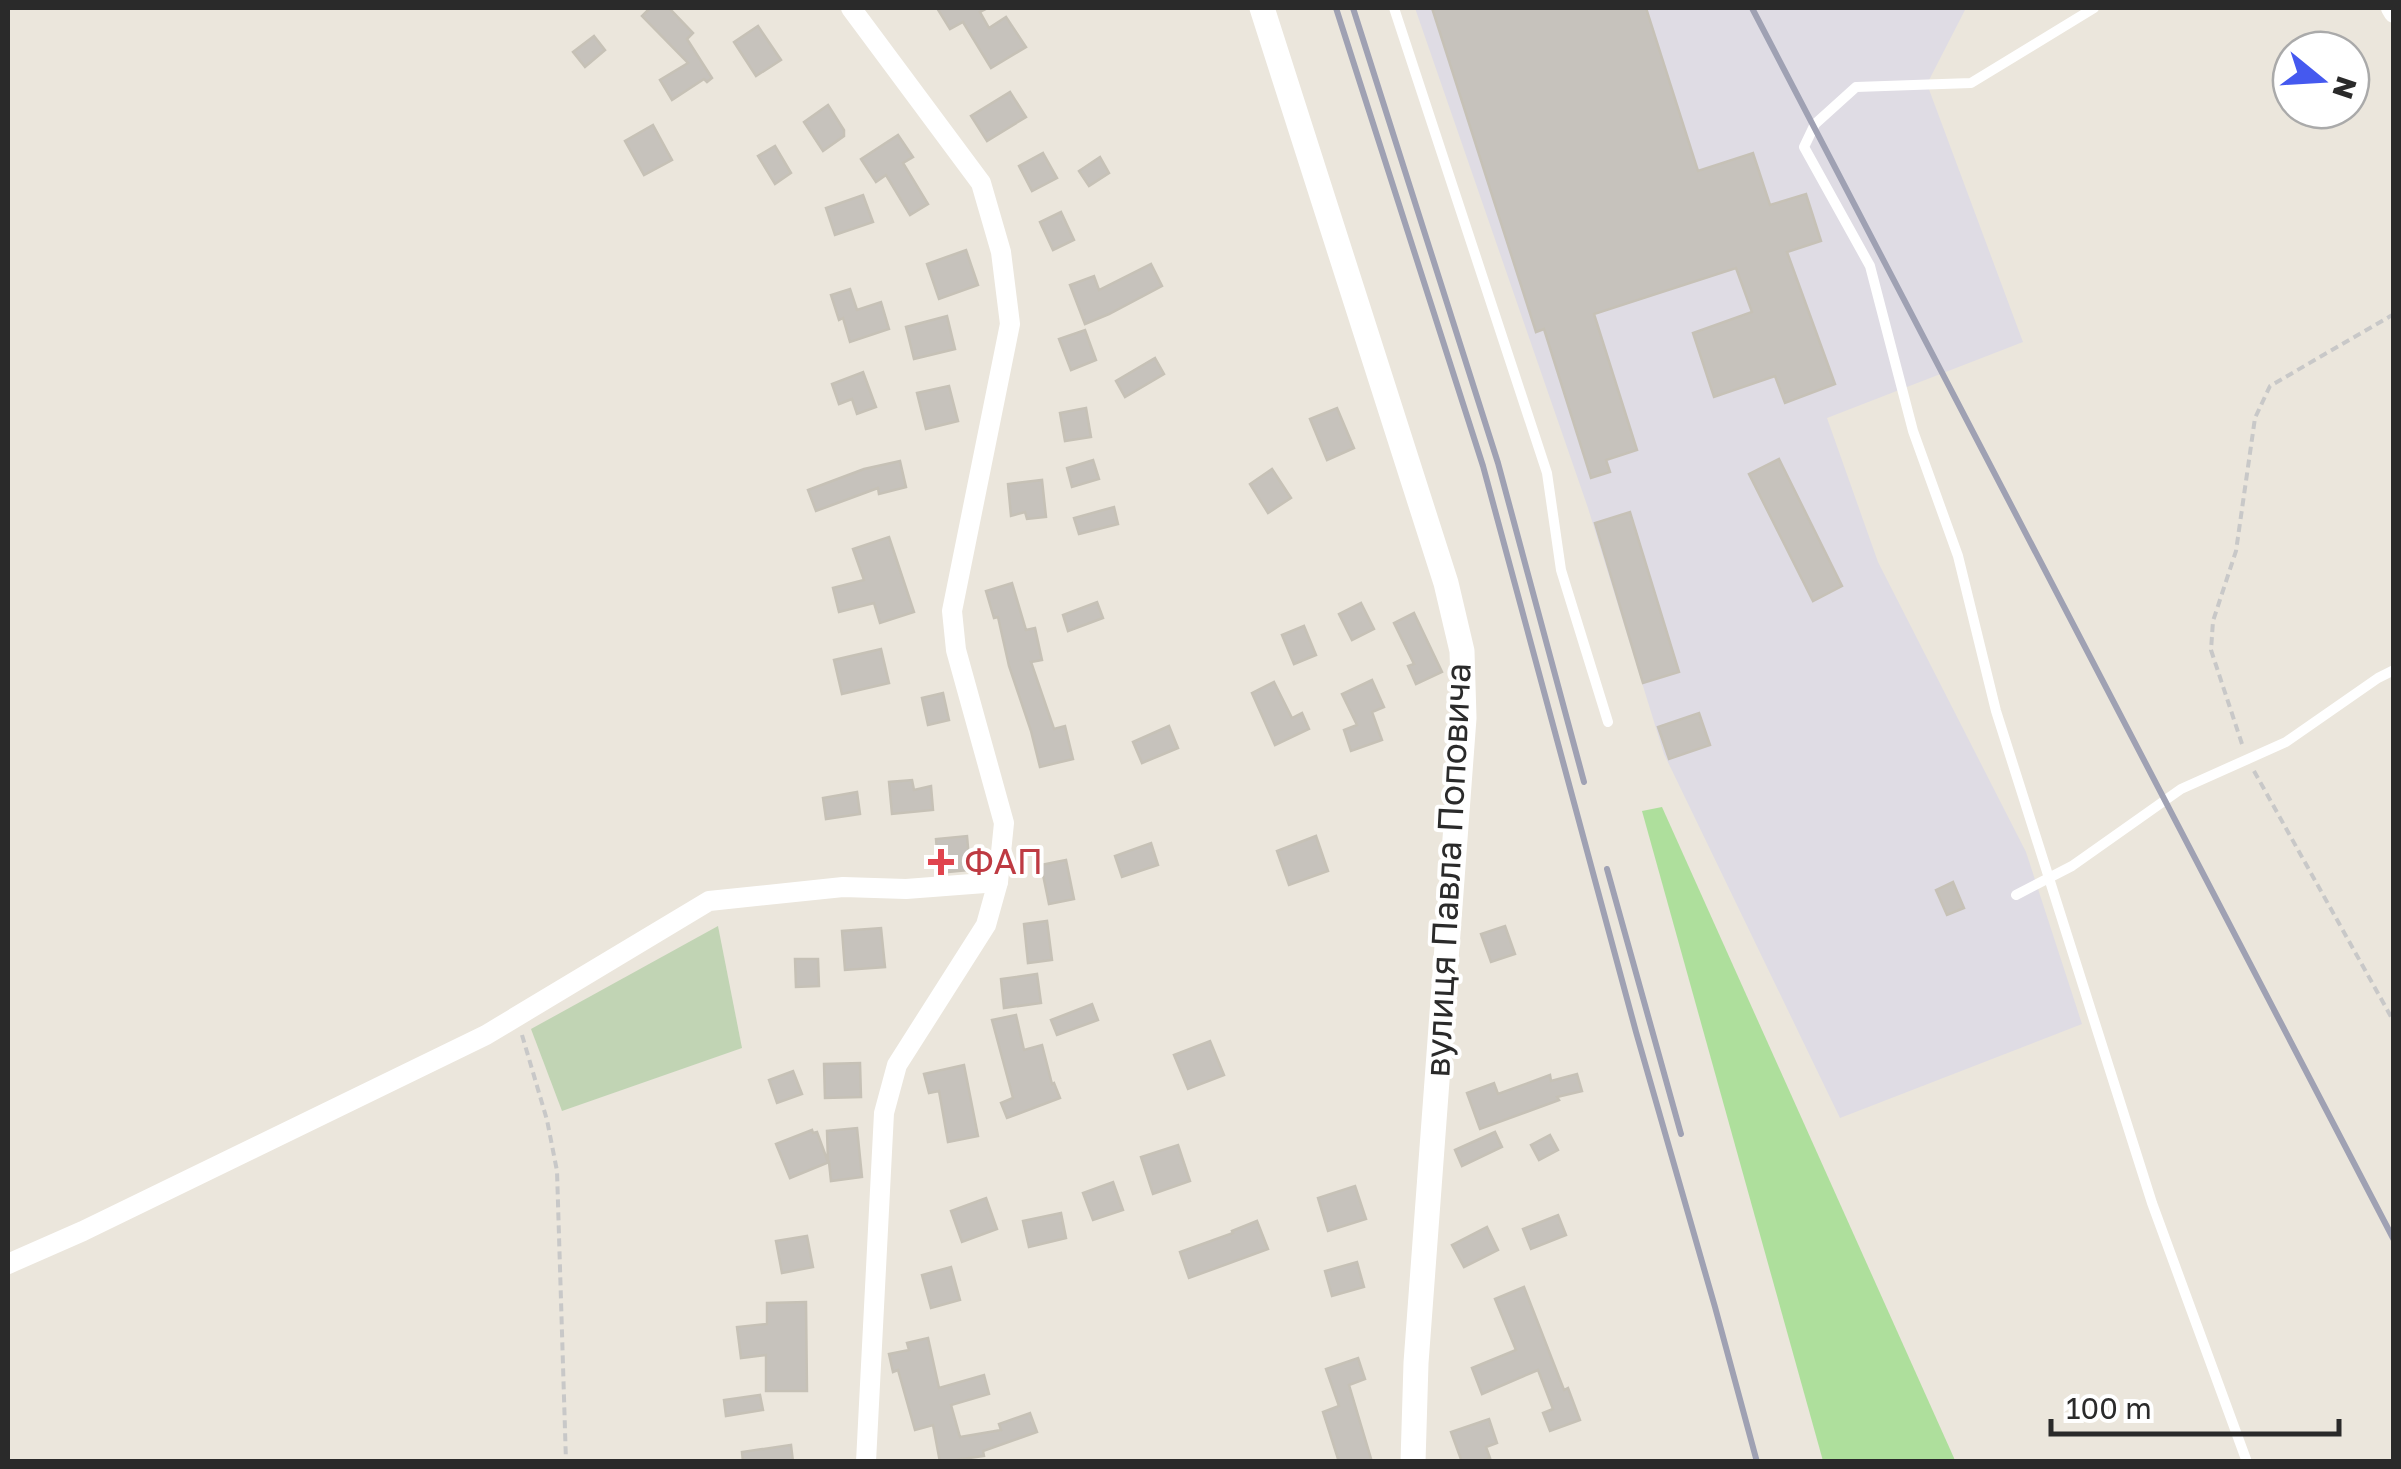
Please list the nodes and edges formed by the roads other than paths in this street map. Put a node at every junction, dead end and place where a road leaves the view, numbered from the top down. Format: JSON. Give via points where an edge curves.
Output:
{"nodes":[{"id":1,"x":850,"y":8,"type":"edge"},
{"id":2,"x":1262,"y":8,"type":"edge"},
{"id":3,"x":1394,"y":8,"type":"edge"},
{"id":4,"x":2094,"y":8,"type":"edge"},
{"id":5,"x":2394,"y":670,"type":"edge"},
{"id":6,"x":1608,"y":722,"type":"dead end"},
{"id":7,"x":2049,"y":878,"type":"junction"},
{"id":8,"x":998,"y":882,"type":"junction"},
{"id":9,"x":2016,"y":895,"type":"dead end"},
{"id":10,"x":8,"y":1264,"type":"edge"},
{"id":11,"x":866,"y":1462,"type":"edge"},
{"id":12,"x":1412,"y":1462,"type":"edge"},
{"id":13,"x":2247,"y":1462,"type":"edge"}],
"edges":[{"from":1,"to":8,"type":"street","via":[[981,183],[1001,252],[1010,324],[952,611],[956,650],[1004,823]]},
{"from":2,"to":12,"type":"street","name":"вулиця Павла Поповича","via":[[1462,652],[1464,718]]},
{"from":3,"to":6,"type":"lane","via":[[1547,472],[1561,570]]},
{"from":4,"to":7,"type":"lane","via":[[1970,82],[1856,87],[1815,124],[1804,146],[1870,266],[1913,431],[1958,556],[1996,712]]},
{"from":5,"to":7,"type":"lane","via":[[2286,742],[2181,789]]},
{"from":7,"to":9,"type":"lane"},
{"from":7,"to":13,"type":"lane","via":[[2152,1203]]},
{"from":8,"to":10,"type":"street","via":[[709,900],[486,1035]]},
{"from":8,"to":11,"type":"street","via":[[986,926],[897,1064],[884,1114]]}]}
